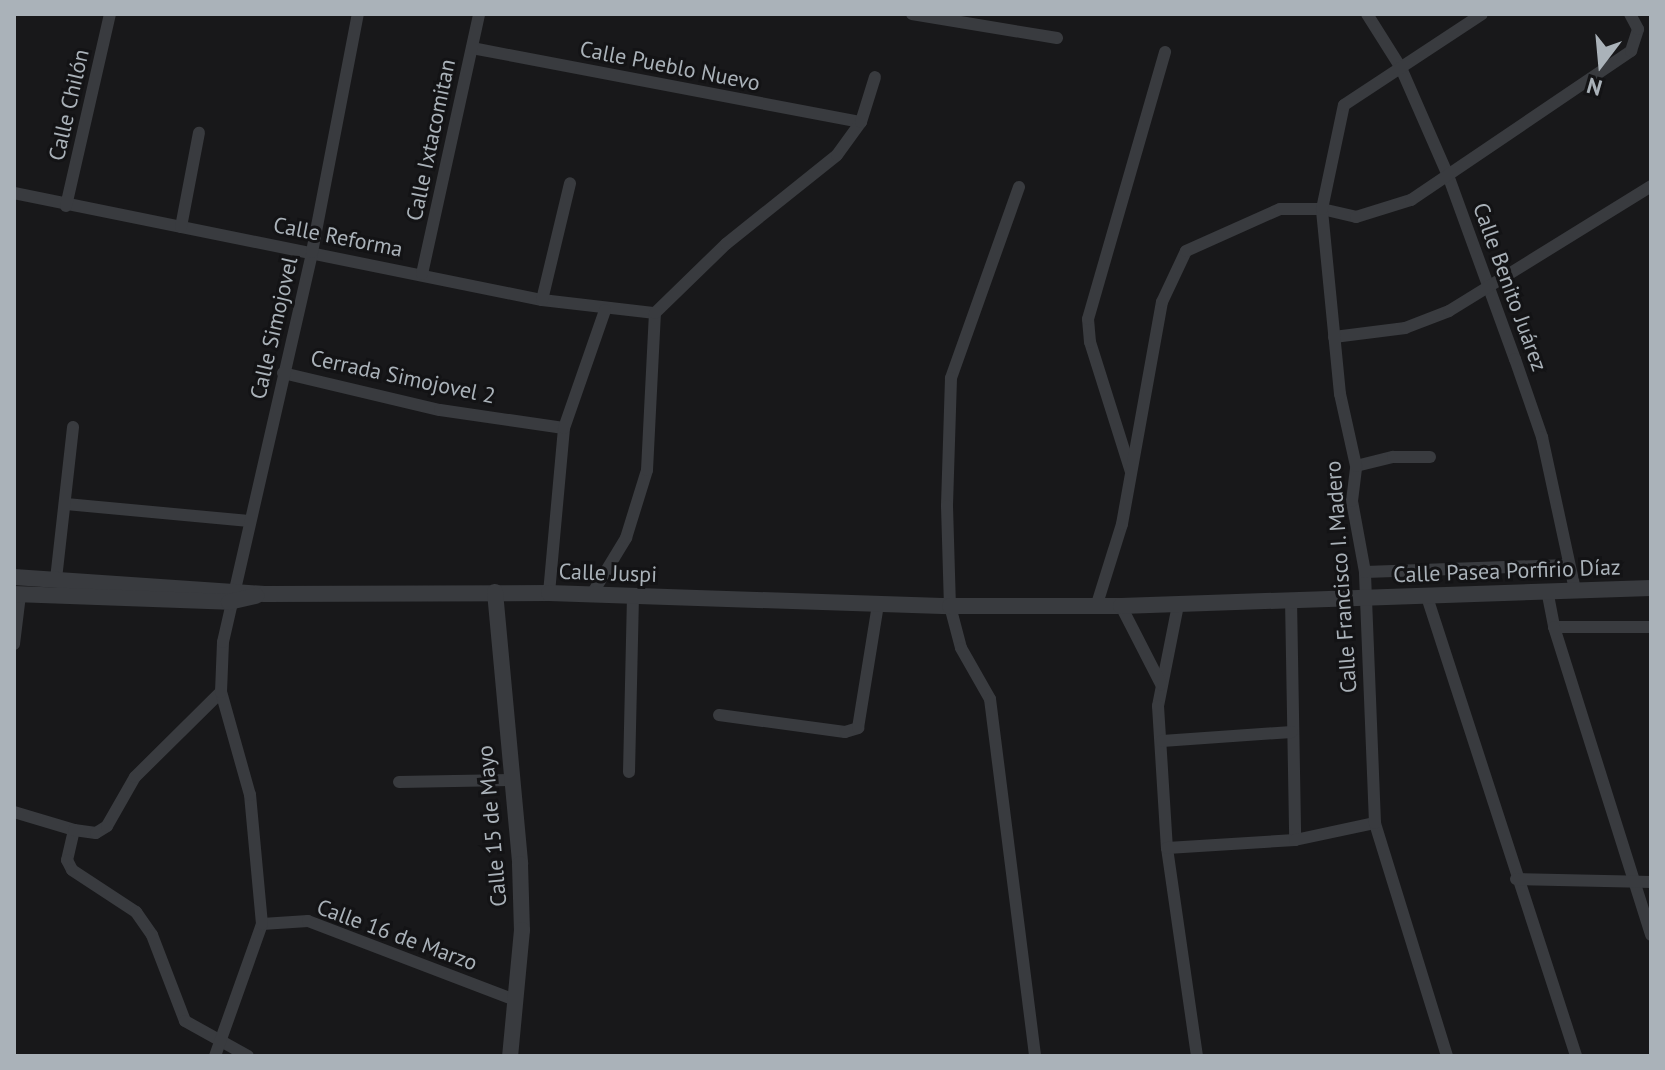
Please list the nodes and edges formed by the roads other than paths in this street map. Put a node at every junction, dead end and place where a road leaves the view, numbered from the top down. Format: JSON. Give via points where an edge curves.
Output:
{"nodes":[{"id":1,"x":110,"y":14,"type":"edge"},
{"id":2,"x":358,"y":14,"type":"edge"},
{"id":3,"x":479,"y":14,"type":"edge"},
{"id":4,"x":912,"y":14,"type":"edge"},
{"id":5,"x":1367,"y":14,"type":"edge"},
{"id":6,"x":1482,"y":14,"type":"edge"},
{"id":7,"x":1630,"y":14,"type":"edge"},
{"id":8,"x":1057,"y":38,"type":"dead end"},
{"id":9,"x":472,"y":48,"type":"junction"},
{"id":10,"x":1165,"y":52,"type":"dead end"},
{"id":11,"x":1401,"y":68,"type":"junction"},
{"id":12,"x":875,"y":77,"type":"dead end"},
{"id":13,"x":861,"y":122,"type":"junction"},
{"id":14,"x":199,"y":133,"type":"dead end"},
{"id":15,"x":1449,"y":178,"type":"junction"},
{"id":16,"x":570,"y":183,"type":"dead end"},
{"id":17,"x":1651,"y":186,"type":"edge"},
{"id":18,"x":1019,"y":187,"type":"dead end"},
{"id":19,"x":14,"y":193,"type":"edge"},
{"id":20,"x":66,"y":206,"type":"junction"},
{"id":21,"x":1322,"y":209,"type":"junction"},
{"id":22,"x":181,"y":227,"type":"junction"},
{"id":23,"x":312,"y":252,"type":"junction"},
{"id":24,"x":422,"y":274,"type":"junction"},
{"id":25,"x":1489,"y":285,"type":"junction"},
{"id":26,"x":542,"y":300,"type":"junction"},
{"id":27,"x":605,"y":310,"type":"junction"},
{"id":28,"x":655,"y":313,"type":"junction"},
{"id":29,"x":1334,"y":337,"type":"junction"},
{"id":30,"x":283,"y":373,"type":"junction"},
{"id":31,"x":73,"y":427,"type":"dead end"},
{"id":32,"x":564,"y":428,"type":"junction"},
{"id":33,"x":1430,"y":457,"type":"dead end"},
{"id":34,"x":1356,"y":466,"type":"junction"},
{"id":35,"x":1132,"y":475,"type":"junction"},
{"id":36,"x":66,"y":504,"type":"junction"},
{"id":37,"x":249,"y":521,"type":"junction"},
{"id":38,"x":1569,"y":565,"type":"junction"},
{"id":39,"x":1365,"y":572,"type":"junction"},
{"id":40,"x":14,"y":577,"type":"edge"},
{"id":41,"x":56,"y":579,"type":"junction"},
{"id":42,"x":1651,"y":588,"type":"edge"},
{"id":43,"x":1575,"y":589,"type":"junction"},
{"id":44,"x":1547,"y":590,"type":"junction"},
{"id":45,"x":495,"y":592,"type":"junction"},
{"id":46,"x":549,"y":593,"type":"junction"},
{"id":47,"x":17,"y":594,"type":"edge"},
{"id":48,"x":592,"y":594,"type":"junction"},
{"id":49,"x":231,"y":595,"type":"junction"},
{"id":50,"x":633,"y":596,"type":"junction"},
{"id":51,"x":1427,"y":597,"type":"junction"},
{"id":52,"x":1364,"y":598,"type":"junction"},
{"id":53,"x":1291,"y":599,"type":"junction"},
{"id":54,"x":878,"y":604,"type":"junction"},
{"id":55,"x":1178,"y":605,"type":"junction"},
{"id":56,"x":950,"y":606,"type":"junction"},
{"id":57,"x":1121,"y":606,"type":"junction"},
{"id":58,"x":1096,"y":607,"type":"junction"},
{"id":59,"x":1554,"y":627,"type":"junction"},
{"id":60,"x":1651,"y":627,"type":"edge"},
{"id":61,"x":14,"y":644,"type":"edge"},
{"id":62,"x":1161,"y":684,"type":"junction"},
{"id":63,"x":221,"y":692,"type":"junction"},
{"id":64,"x":719,"y":715,"type":"dead end"},
{"id":65,"x":1292,"y":732,"type":"junction"},
{"id":66,"x":1162,"y":741,"type":"junction"},
{"id":67,"x":629,"y":772,"type":"dead end"},
{"id":68,"x":510,"y":780,"type":"junction"},
{"id":69,"x":399,"y":782,"type":"dead end"},
{"id":70,"x":14,"y":812,"type":"edge"},
{"id":71,"x":1375,"y":823,"type":"junction"},
{"id":72,"x":74,"y":830,"type":"junction"},
{"id":73,"x":1295,"y":840,"type":"junction"},
{"id":74,"x":1167,"y":848,"type":"junction"},
{"id":75,"x":1516,"y":879,"type":"junction"},
{"id":76,"x":1651,"y":882,"type":"edge"},
{"id":77,"x":1633,"y":883,"type":"junction"},
{"id":78,"x":262,"y":924,"type":"junction"},
{"id":79,"x":1651,"y":935,"type":"edge"},
{"id":80,"x":515,"y":1000,"type":"junction"},
{"id":81,"x":218,"y":1050,"type":"edge"},
{"id":82,"x":248,"y":1056,"type":"edge"},
{"id":83,"x":510,"y":1056,"type":"edge"},
{"id":84,"x":1035,"y":1056,"type":"edge"},
{"id":85,"x":1197,"y":1056,"type":"edge"},
{"id":86,"x":1447,"y":1056,"type":"edge"},
{"id":87,"x":1576,"y":1056,"type":"edge"}],
"edges":[{"from":1,"to":20,"type":"street","name":"Calle Chilón"},
{"from":2,"to":23,"type":"street","name":"Calle Simojovel"},
{"from":3,"to":9,"type":"street","name":"Calle Ixtacomitan"},
{"from":4,"to":8,"type":"street"},
{"from":5,"to":11,"type":"street","name":"Calle Benito Juárez"},
{"from":6,"to":11,"type":"street"},
{"from":7,"to":15,"type":"street","via":[[1638,40],[1631,51]]},
{"from":9,"to":13,"type":"street","name":"Calle Pueblo Nuevo"},
{"from":9,"to":24,"type":"street","name":"Calle Ixtacomitan"},
{"from":10,"to":35,"type":"street","via":[[1088,319],[1090,342]]},
{"from":11,"to":15,"type":"street","name":"Calle Benito Juárez"},
{"from":11,"to":21,"type":"street","name":"Calle Francisco I. Madero","via":[[1355,94],[1339,119]]},
{"from":12,"to":13,"type":"street"},
{"from":13,"to":28,"type":"street","via":[[837,155],[726,244]]},
{"from":14,"to":22,"type":"street"},
{"from":15,"to":21,"type":"street","via":[[1382,213],[1356,217]]},
{"from":15,"to":25,"type":"street","name":"Calle Benito Juárez"},
{"from":16,"to":26,"type":"street"},
{"from":17,"to":25,"type":"street"},
{"from":18,"to":56,"type":"street","via":[[951,378]]},
{"from":19,"to":20,"type":"street","name":"Calle Reforma"},
{"from":20,"to":22,"type":"street","name":"Calle Reforma"},
{"from":21,"to":29,"type":"street","name":"Calle Francisco I. Madero"},
{"from":21,"to":35,"type":"street","via":[[1280,209],[1186,251],[1162,302]]},
{"from":22,"to":23,"type":"street","name":"Calle Reforma"},
{"from":23,"to":24,"type":"street","name":"Calle Reforma"},
{"from":23,"to":30,"type":"street","name":"Calle Simojovel"},
{"from":24,"to":26,"type":"street","name":"Calle Reforma"},
{"from":25,"to":29,"type":"street","via":[[1449,311],[1405,328]]},
{"from":25,"to":38,"type":"street","name":"Calle Benito Juárez","via":[[1542,437]]},
{"from":26,"to":27,"type":"street","name":"Calle Reforma"},
{"from":27,"to":28,"type":"street","name":"Calle Reforma"},
{"from":27,"to":32,"type":"street"},
{"from":28,"to":48,"type":"street","via":[[647,470],[626,538]]},
{"from":29,"to":34,"type":"street","name":"Calle Francisco I. Madero"},
{"from":30,"to":32,"type":"street","name":"Cerrada Simojovel 2","via":[[440,410]]},
{"from":30,"to":37,"type":"street","name":"Calle Simojovel"},
{"from":31,"to":36,"type":"street"},
{"from":32,"to":46,"type":"street"},
{"from":33,"to":34,"type":"street","via":[[1393,457]]},
{"from":34,"to":39,"type":"street","name":"Calle Francisco I. Madero","via":[[1352,501]]},
{"from":35,"to":58,"type":"street"},
{"from":36,"to":37,"type":"street"},
{"from":36,"to":41,"type":"street"},
{"from":37,"to":49,"type":"street","name":"Calle Simojovel"},
{"from":38,"to":39,"type":"street"},
{"from":38,"to":43,"type":"street","name":"Calle Benito Juárez"},
{"from":39,"to":52,"type":"street","name":"Calle Francisco I. Madero"},
{"from":40,"to":41,"type":"street","name":"Calle Juspi"},
{"from":41,"to":49,"type":"street","name":"Calle Juspi"},
{"from":42,"to":43,"type":"street","name":"Calle Pasea Porfirio Díaz"},
{"from":43,"to":44,"type":"street","name":"Calle Pasea Porfirio Díaz"},
{"from":44,"to":51,"type":"street","name":"Calle Pasea Porfirio Díaz"},
{"from":44,"to":59,"type":"street"},
{"from":45,"to":46,"type":"street","name":"Calle Juspi"},
{"from":45,"to":49,"type":"street","name":"Calle Juspi"},
{"from":45,"to":68,"type":"street","name":"Calle 15 de Mayo"},
{"from":46,"to":48,"type":"street","name":"Calle Juspi"},
{"from":47,"to":49,"type":"street","name":"Calle Juspi"},
{"from":47,"to":61,"type":"street"},
{"from":48,"to":50,"type":"street","name":"Calle Juspi"},
{"from":49,"to":63,"type":"street","name":"Calle Simojovel"},
{"from":50,"to":54,"type":"street","name":"Calle Juspi"},
{"from":50,"to":67,"type":"street"},
{"from":51,"to":52,"type":"street","name":"Calle Pasea Porfirio Díaz"},
{"from":51,"to":75,"type":"street"},
{"from":52,"to":53,"type":"street","name":"Calle Pasea Porfirio Díaz"},
{"from":52,"to":71,"type":"street","name":"Calle Francisco I. Madero"},
{"from":53,"to":55,"type":"street","name":"Calle Pasea Porfirio Díaz"},
{"from":53,"to":65,"type":"street"},
{"from":54,"to":56,"type":"street","name":"Calle Juspi"},
{"from":54,"to":64,"type":"street","via":[[858,728],[845,732]]},
{"from":55,"to":57,"type":"street","name":"Calle Juspi"},
{"from":55,"to":62,"type":"street"},
{"from":56,"to":58,"type":"street","name":"Calle Juspi"},
{"from":56,"to":84,"type":"street","via":[[961,648],[990,699]]},
{"from":57,"to":58,"type":"street","name":"Calle Juspi"},
{"from":57,"to":62,"type":"street"},
{"from":59,"to":60,"type":"street"},
{"from":59,"to":77,"type":"street"},
{"from":62,"to":66,"type":"street"},
{"from":63,"to":72,"type":"street","via":[[135,777],[107,826],[96,833]]},
{"from":63,"to":78,"type":"street","via":[[250,795]]},
{"from":65,"to":66,"type":"street"},
{"from":65,"to":73,"type":"street"},
{"from":66,"to":74,"type":"street"},
{"from":68,"to":69,"type":"street"},
{"from":68,"to":80,"type":"street","name":"Calle 15 de Mayo","via":[[522,930]]},
{"from":70,"to":72,"type":"street"},
{"from":71,"to":73,"type":"street"},
{"from":71,"to":86,"type":"street","name":"Calle Francisco I. Madero"},
{"from":72,"to":81,"type":"street","via":[[67,860],[72,870],[136,912],[152,935],[185,1021]]},
{"from":73,"to":74,"type":"street"},
{"from":74,"to":85,"type":"street"},
{"from":75,"to":77,"type":"street"},
{"from":75,"to":87,"type":"street"},
{"from":76,"to":77,"type":"street"},
{"from":77,"to":79,"type":"street"},
{"from":78,"to":80,"type":"street","name":"Calle 16 de Marzo","via":[[308,921]]},
{"from":78,"to":81,"type":"street"},
{"from":80,"to":83,"type":"street","name":"Calle 15 de Mayo"},
{"from":81,"to":82,"type":"street"}]}
